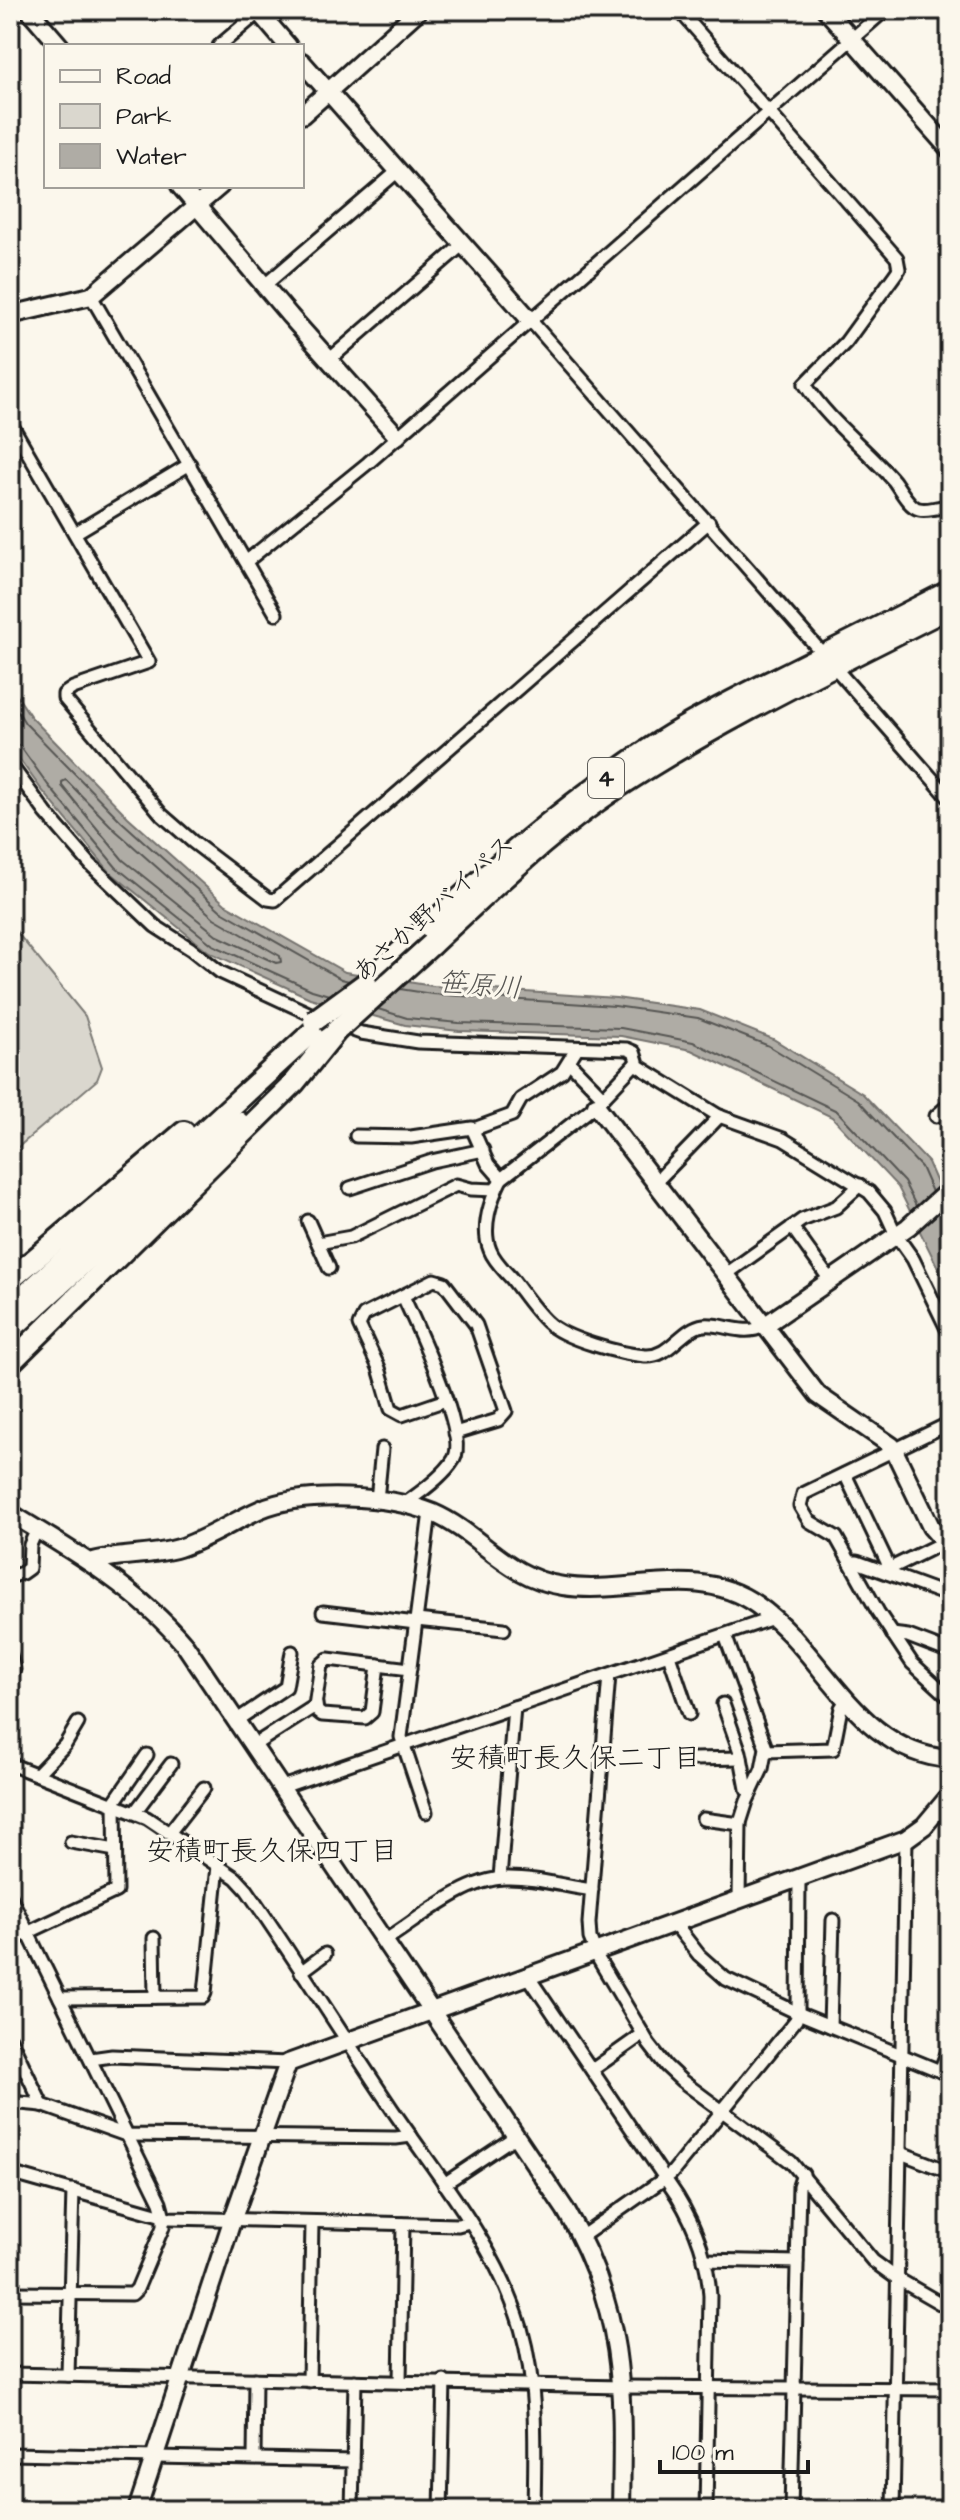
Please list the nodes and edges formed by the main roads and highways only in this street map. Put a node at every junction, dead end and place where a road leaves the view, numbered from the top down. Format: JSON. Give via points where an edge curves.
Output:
{"nodes":[{"id":1,"x":950,"y":591,"type":"edge"},
{"id":2,"x":950,"y":607,"type":"edge"},
{"id":3,"x":828,"y":661,"type":"junction"},
{"id":4,"x":423,"y":942,"type":"junction"},
{"id":5,"x":324,"y":1026,"type":"junction"},
{"id":6,"x":10,"y":1280,"type":"edge"},
{"id":7,"x":10,"y":1309,"type":"edge"},
{"id":8,"x":10,"y":1330,"type":"edge"},
{"id":9,"x":10,"y":1363,"type":"edge"}],
"edges":[{"from":1,"to":3,"type":"highway","name":"あさか野バイパス","number":"4"},
{"from":2,"to":3,"type":"highway","name":"あさか野バイパス","number":"4"},
{"from":3,"to":4,"type":"highway","name":"あさか野バイパス","number":"4","via":[[616,789]]},
{"from":4,"to":5,"type":"highway","name":"あさか野バイパス","number":"4","bridge":true},
{"from":4,"to":5,"type":"highway","name":"あさか野バイパス","number":"4","bridge":true,"via":[[366,983]]},
{"from":5,"to":6,"type":"highway"},
{"from":5,"to":7,"type":"highway","name":"あさか野バイパス","number":"4"},
{"from":5,"to":8,"type":"highway","name":"あさか野バイパス","number":"4"},
{"from":5,"to":9,"type":"highway","via":[[294,1083]]}]}
